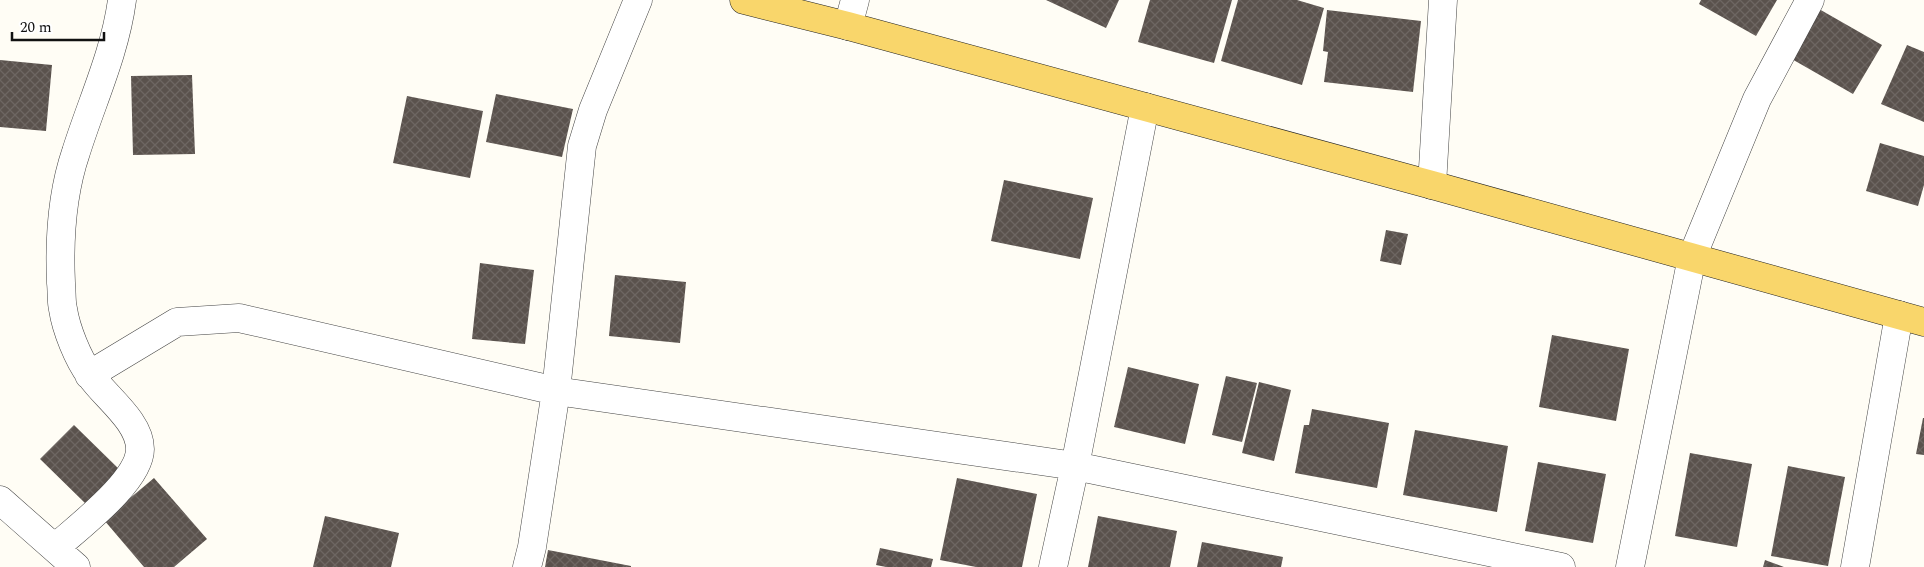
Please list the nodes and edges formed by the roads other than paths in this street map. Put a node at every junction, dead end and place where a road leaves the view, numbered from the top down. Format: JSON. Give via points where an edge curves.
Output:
{"nodes":[{"id":1,"x":122,"y":0,"type":"edge"},
{"id":2,"x":638,"y":0,"type":"edge"},
{"id":3,"x":744,"y":0,"type":"edge"},
{"id":4,"x":855,"y":0,"type":"edge"},
{"id":5,"x":1443,"y":0,"type":"edge"},
{"id":6,"x":1810,"y":0,"type":"edge"},
{"id":7,"x":848,"y":26,"type":"junction"},
{"id":8,"x":1145,"y":107,"type":"junction"},
{"id":9,"x":1432,"y":185,"type":"junction"},
{"id":10,"x":1692,"y":257,"type":"junction"},
{"id":11,"x":1912,"y":318,"type":"edge"},
{"id":12,"x":89,"y":375,"type":"junction"},
{"id":13,"x":556,"y":391,"type":"junction"},
{"id":14,"x":1075,"y":466,"type":"junction"},
{"id":15,"x":0,"y":500,"type":"edge"},
{"id":16,"x":55,"y":548,"type":"junction"},
{"id":17,"x":76,"y":567,"type":"edge"},
{"id":18,"x":527,"y":567,"type":"edge"},
{"id":19,"x":1053,"y":567,"type":"edge"},
{"id":20,"x":1560,"y":567,"type":"edge"},
{"id":21,"x":1630,"y":567,"type":"edge"},
{"id":22,"x":1855,"y":567,"type":"edge"}],
"edges":[{"from":1,"to":12,"type":"street","via":[[107,67],[68,179],[63,218],[60,261],[63,309],[73,342]]},
{"from":2,"to":13,"type":"street","via":[[593,110],[582,146]]},
{"from":3,"to":7,"type":"main road"},
{"from":4,"to":7,"type":"street"},
{"from":5,"to":9,"type":"street"},
{"from":6,"to":10,"type":"street","via":[[1757,99]]},
{"from":7,"to":8,"type":"main road"},
{"from":8,"to":9,"type":"main road"},
{"from":8,"to":14,"type":"street"},
{"from":9,"to":10,"type":"main road"},
{"from":10,"to":11,"type":"main road"},
{"from":10,"to":21,"type":"street"},
{"from":11,"to":22,"type":"street"},
{"from":12,"to":13,"type":"street","via":[[177,322],[239,318]]},
{"from":12,"to":16,"type":"street","via":[[133,426],[140,449],[136,466],[123,486]]},
{"from":13,"to":14,"type":"street"},
{"from":13,"to":18,"type":"street"},
{"from":14,"to":19,"type":"street"},
{"from":14,"to":20,"type":"street"},
{"from":15,"to":16,"type":"street"},
{"from":16,"to":17,"type":"street"}]}
